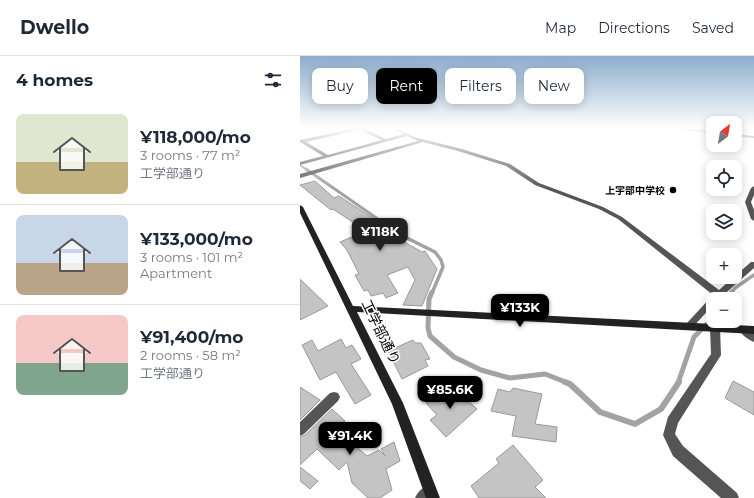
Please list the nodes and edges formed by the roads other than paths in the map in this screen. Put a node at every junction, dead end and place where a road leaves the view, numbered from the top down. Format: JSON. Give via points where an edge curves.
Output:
{"nodes":[{"id":1,"x":314,"y":149,"type":"edge"},
{"id":2,"x":357,"y":149,"type":"edge"},
{"id":3,"x":393,"y":149,"type":"edge"},
{"id":4,"x":452,"y":149,"type":"edge"},
{"id":5,"x":328,"y":156,"type":"junction"},
{"id":6,"x":300,"y":164,"type":"edge"},
{"id":7,"x":300,"y":176,"type":"edge"},
{"id":8,"x":754,"y":188,"type":"edge"},
{"id":9,"x":300,"y":207,"type":"edge"},
{"id":10,"x":754,"y":219,"type":"edge"},
{"id":11,"x":754,"y":264,"type":"edge"},
{"id":12,"x":708,"y":292,"type":"edge"},
{"id":13,"x":722,"y":292,"type":"edge"},
{"id":14,"x":706,"y":308,"type":"edge"},
{"id":15,"x":352,"y":309,"type":"junction"},
{"id":16,"x":689,"y":326,"type":"junction"},
{"id":17,"x":706,"y":327,"type":"edge"},
{"id":18,"x":715,"y":328,"type":"joint"},
{"id":19,"x":744,"y":329,"type":"junction"},
{"id":20,"x":754,"y":330,"type":"edge"},
{"id":21,"x":754,"y":338,"type":"edge"},
{"id":22,"x":334,"y":397,"type":"dead end"},
{"id":23,"x":300,"y":430,"type":"edge"},
{"id":24,"x":428,"y":496,"type":"edge"},
{"id":25,"x":732,"y":498,"type":"edge"}],
"edges":[{"from":1,"to":5,"type":"street"},
{"from":2,"to":5,"type":"street"},
{"from":3,"to":7,"type":"street"},
{"from":4,"to":12,"type":"street","via":[[508,165],[537,184],[608,211],[620,218]]},
{"from":5,"to":6,"type":"street"},
{"from":8,"to":10,"type":"street","via":[[748,202]]},
{"from":9,"to":15,"type":"street","name":"工学部通り"},
{"from":11,"to":13,"type":"street"},
{"from":14,"to":16,"type":"street"},
{"from":15,"to":16,"type":"street"},
{"from":15,"to":24,"type":"street","name":"工学部通り","via":[[406,423]]},
{"from":16,"to":17,"type":"street"},
{"from":18,"to":19,"type":"street"},
{"from":18,"to":25,"type":"street","via":[[716,355],[672,421],[669,435],[678,451]]},
{"from":19,"to":20,"type":"street"},
{"from":19,"to":21,"type":"street"},
{"from":22,"to":23,"type":"street"}]}
